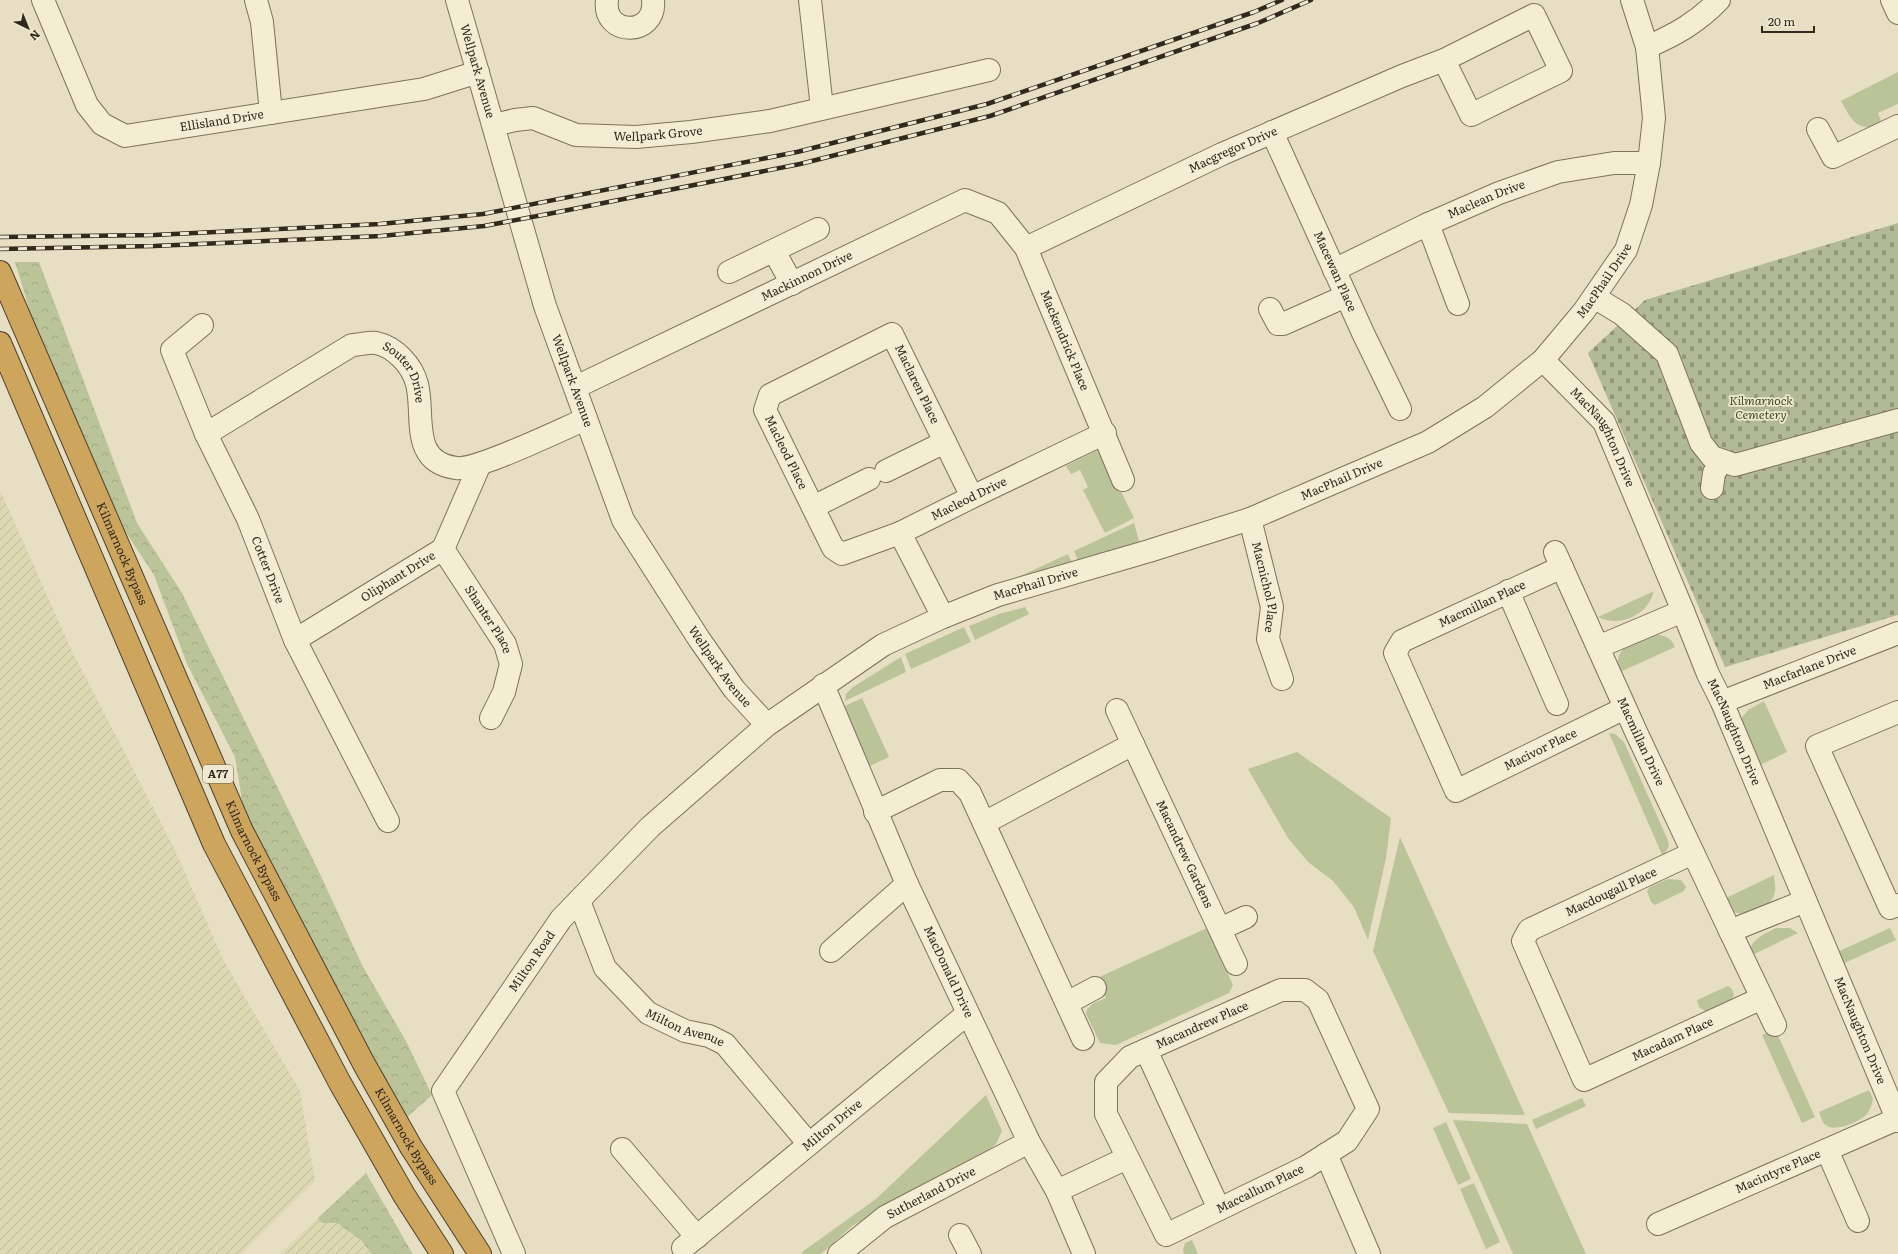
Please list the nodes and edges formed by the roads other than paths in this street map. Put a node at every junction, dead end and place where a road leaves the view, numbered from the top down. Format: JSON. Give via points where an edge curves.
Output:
{"nodes":[{"id":1,"x":43,"y":0,"type":"edge"},
{"id":2,"x":256,"y":0,"type":"edge"},
{"id":3,"x":457,"y":0,"type":"edge"},
{"id":4,"x":607,"y":0,"type":"edge"},
{"id":5,"x":653,"y":0,"type":"edge"},
{"id":6,"x":810,"y":0,"type":"edge"},
{"id":7,"x":1632,"y":0,"type":"edge"},
{"id":8,"x":1719,"y":0,"type":"edge"},
{"id":9,"x":1892,"y":0,"type":"edge"},
{"id":10,"x":1898,"y":13,"type":"edge"},
{"id":11,"x":1647,"y":47,"type":"junction"},
{"id":12,"x":1444,"y":60,"type":"junction"},
{"id":13,"x":989,"y":70,"type":"dead end"},
{"id":14,"x":478,"y":72,"type":"junction"},
{"id":15,"x":822,"y":108,"type":"junction"},
{"id":16,"x":271,"y":113,"type":"junction"},
{"id":17,"x":494,"y":125,"type":"junction"},
{"id":18,"x":1898,"y":126,"type":"edge"},
{"id":19,"x":1818,"y":130,"type":"dead end"},
{"id":20,"x":1272,"y":132,"type":"junction"},
{"id":21,"x":1649,"y":162,"type":"junction"},
{"id":22,"x":1428,"y":224,"type":"junction"},
{"id":23,"x":818,"y":229,"type":"dead end"},
{"id":24,"x":1026,"y":248,"type":"junction"},
{"id":25,"x":774,"y":251,"type":"junction"},
{"id":26,"x":1334,"y":270,"type":"junction"},
{"id":27,"x":0,"y":272,"type":"edge"},
{"id":28,"x":729,"y":272,"type":"dead end"},
{"id":29,"x":792,"y":284,"type":"junction"},
{"id":30,"x":1346,"y":296,"type":"junction"},
{"id":31,"x":1594,"y":297,"type":"junction"},
{"id":32,"x":1458,"y":304,"type":"dead end"},
{"id":33,"x":1270,"y":309,"type":"dead end"},
{"id":34,"x":202,"y":326,"type":"dead end"},
{"id":35,"x":0,"y":343,"type":"edge"},
{"id":36,"x":1543,"y":360,"type":"junction"},
{"id":37,"x":829,"y":364,"type":"joint"},
{"id":38,"x":576,"y":387,"type":"junction"},
{"id":39,"x":1400,"y":409,"type":"dead end"},
{"id":40,"x":586,"y":419,"type":"junction"},
{"id":41,"x":1898,"y":420,"type":"edge"},
{"id":42,"x":1105,"y":433,"type":"junction"},
{"id":43,"x":206,"y":434,"type":"junction"},
{"id":44,"x":945,"y":442,"type":"junction"},
{"id":45,"x":1722,"y":461,"type":"junction"},
{"id":46,"x":480,"y":464,"type":"junction"},
{"id":47,"x":1123,"y":480,"type":"dead end"},
{"id":48,"x":1712,"y":488,"type":"dead end"},
{"id":49,"x":972,"y":496,"type":"junction"},
{"id":50,"x":813,"y":507,"type":"junction"},
{"id":51,"x":1250,"y":519,"type":"junction"},
{"id":52,"x":900,"y":533,"type":"junction"},
{"id":53,"x":833,"y":548,"type":"joint"},
{"id":54,"x":443,"y":549,"type":"junction"},
{"id":55,"x":1558,"y":560,"type":"joint"},
{"id":56,"x":1508,"y":591,"type":"junction"},
{"id":57,"x":1683,"y":611,"type":"junction"},
{"id":58,"x":943,"y":617,"type":"junction"},
{"id":59,"x":1898,"y":633,"type":"edge"},
{"id":60,"x":295,"y":640,"type":"junction"},
{"id":61,"x":1598,"y":647,"type":"junction"},
{"id":62,"x":1282,"y":678,"type":"dead end"},
{"id":63,"x":823,"y":685,"type":"junction"},
{"id":64,"x":1722,"y":702,"type":"junction"},
{"id":65,"x":1557,"y":704,"type":"dead end"},
{"id":66,"x":1625,"y":708,"type":"junction"},
{"id":67,"x":1117,"y":710,"type":"dead end"},
{"id":68,"x":1898,"y":712,"type":"edge"},
{"id":69,"x":491,"y":718,"type":"dead end"},
{"id":70,"x":767,"y":725,"type":"junction"},
{"id":71,"x":1133,"y":744,"type":"junction"},
{"id":72,"x":1456,"y":791,"type":"joint"},
{"id":73,"x":875,"y":812,"type":"junction"},
{"id":74,"x":388,"y":821,"type":"dead end"},
{"id":75,"x":984,"y":823,"type":"junction"},
{"id":76,"x":1693,"y":853,"type":"junction"},
{"id":77,"x":907,"y":884,"type":"junction"},
{"id":78,"x":578,"y":901,"type":"junction"},
{"id":79,"x":1806,"y":901,"type":"junction"},
{"id":80,"x":1894,"y":907,"type":"edge"},
{"id":81,"x":1246,"y":916,"type":"dead end"},
{"id":82,"x":1220,"y":929,"type":"junction"},
{"id":83,"x":1730,"y":931,"type":"junction"},
{"id":84,"x":831,"y":951,"type":"dead end"},
{"id":85,"x":1236,"y":964,"type":"dead end"},
{"id":86,"x":1095,"y":988,"type":"dead end"},
{"id":87,"x":1762,"y":998,"type":"junction"},
{"id":88,"x":1066,"y":1003,"type":"junction"},
{"id":89,"x":967,"y":1014,"type":"junction"},
{"id":90,"x":1775,"y":1025,"type":"dead end"},
{"id":91,"x":1083,"y":1039,"type":"dead end"},
{"id":92,"x":1146,"y":1050,"type":"junction"},
{"id":93,"x":1347,"y":1060,"type":"joint"},
{"id":94,"x":1584,"y":1080,"type":"joint"},
{"id":95,"x":1898,"y":1120,"type":"edge"},
{"id":96,"x":1029,"y":1142,"type":"junction"},
{"id":97,"x":809,"y":1144,"type":"junction"},
{"id":98,"x":622,"y":1149,"type":"dead end"},
{"id":99,"x":1827,"y":1150,"type":"junction"},
{"id":100,"x":1326,"y":1154,"type":"junction"},
{"id":101,"x":1127,"y":1158,"type":"junction"},
{"id":102,"x":1057,"y":1191,"type":"junction"},
{"id":103,"x":1219,"y":1209,"type":"junction"},
{"id":104,"x":1858,"y":1221,"type":"dead end"},
{"id":105,"x":1658,"y":1224,"type":"dead end"},
{"id":106,"x":960,"y":1235,"type":"dead end"},
{"id":107,"x":442,"y":1254,"type":"edge"},
{"id":108,"x":480,"y":1254,"type":"edge"},
{"id":109,"x":514,"y":1254,"type":"edge"},
{"id":110,"x":839,"y":1254,"type":"edge"},
{"id":111,"x":970,"y":1254,"type":"edge"},
{"id":112,"x":1084,"y":1254,"type":"edge"},
{"id":113,"x":1369,"y":1254,"type":"edge"}],
"edges":[{"from":1,"to":16,"type":"street","name":"Ellisland Drive","via":[[87,105],[102,124],[125,136]]},
{"from":2,"to":16,"type":"street","via":[[262,22]]},
{"from":3,"to":14,"type":"street","name":"Wellpark Avenue"},
{"from":4,"to":5,"type":"street","via":[[608,14],[612,21],[627,28],[635,28],[648,19],[652,13]]},
{"from":6,"to":15,"type":"street"},
{"from":7,"to":11,"type":"street","name":"MacPhail Drive"},
{"from":8,"to":11,"type":"street","via":[[1708,12],[1675,36]]},
{"from":9,"to":10,"type":"street"},
{"from":11,"to":21,"type":"street","name":"MacPhail Drive","via":[[1654,118]]},
{"from":12,"to":12,"type":"street","name":"Macgregor Drive","via":[[1471,115],[1561,71],[1534,15]]},
{"from":12,"to":20,"type":"street","name":"Macgregor Drive"},
{"from":13,"to":15,"type":"street","name":"Wellpark Grove"},
{"from":14,"to":16,"type":"street","name":"Ellisland Drive","via":[[424,89]]},
{"from":14,"to":17,"type":"street","name":"Wellpark Avenue"},
{"from":15,"to":17,"type":"street","name":"Wellpark Grove","via":[[770,120],[636,137],[576,135],[533,118]]},
{"from":17,"to":38,"type":"street","name":"Wellpark Avenue","via":[[546,306]]},
{"from":18,"to":19,"type":"street","via":[[1833,157]]},
{"from":20,"to":24,"type":"street","name":"Macgregor Drive"},
{"from":20,"to":26,"type":"street","name":"Macewan Place"},
{"from":21,"to":22,"type":"street","name":"Maclean Drive","via":[[1614,163],[1558,172],[1499,193]]},
{"from":21,"to":31,"type":"street","name":"MacPhail Drive","via":[[1641,205],[1626,250]]},
{"from":22,"to":26,"type":"street","name":"Maclean Drive"},
{"from":22,"to":32,"type":"street"},
{"from":23,"to":25,"type":"street"},
{"from":24,"to":29,"type":"street","name":"Mackinnon Drive","via":[[998,213],[965,200]]},
{"from":24,"to":42,"type":"street","name":"Mackendrick Place"},
{"from":25,"to":28,"type":"street"},
{"from":25,"to":29,"type":"street"},
{"from":26,"to":30,"type":"street","name":"Macewan Place"},
{"from":27,"to":108,"type":"highway","name":"Kilmarnock Bypass","number":"A77","via":[[242,831],[364,1064],[411,1147]]},
{"from":29,"to":38,"type":"street","name":"Mackinnon Drive"},
{"from":30,"to":33,"type":"street","via":[[1283,324],[1278,324]]},
{"from":30,"to":39,"type":"street","name":"Macewan Place"},
{"from":31,"to":36,"type":"street","name":"MacPhail Drive"},
{"from":31,"to":45,"type":"street","via":[[1622,314],[1667,354],[1701,443],[1712,457]]},
{"from":34,"to":43,"type":"street","name":"Cotter Drive","via":[[172,350]]},
{"from":35,"to":107,"type":"highway","number":"A77","via":[[214,844],[340,1083],[404,1195]]},
{"from":36,"to":51,"type":"street","name":"MacPhail Drive","via":[[1485,407],[1428,442]]},
{"from":36,"to":57,"type":"street","name":"MacNaughton Drive","via":[[1604,422]]},
{"from":37,"to":44,"type":"street","name":"Maclaren Place","via":[[892,334]]},
{"from":37,"to":50,"type":"street","name":"Macleod Place","via":[[770,395],[765,410]]},
{"from":38,"to":40,"type":"street","name":"Wellpark Avenue"},
{"from":40,"to":46,"type":"street","name":"Souter Drive"},
{"from":40,"to":70,"type":"street","name":"Wellpark Avenue","via":[[623,520],[734,690]]},
{"from":41,"to":45,"type":"street","via":[[1735,465]]},
{"from":42,"to":47,"type":"street","name":"Mackendrick Place"},
{"from":42,"to":49,"type":"street","name":"Macleod Drive"},
{"from":43,"to":46,"type":"street","name":"Souter Drive","via":[[352,345],[375,343],[396,351],[408,366],[417,384],[425,449],[438,462],[456,468]]},
{"from":43,"to":60,"type":"street","name":"Cotter Drive","via":[[248,519]]},
{"from":44,"to":49,"type":"street","name":"Maclaren Place"},
{"from":44,"to":50,"type":"street"},
{"from":45,"to":48,"type":"street","via":[[1714,473]]},
{"from":46,"to":54,"type":"street","name":"Oliphant Drive"},
{"from":49,"to":52,"type":"street","name":"Macleod Drive"},
{"from":50,"to":53,"type":"street","name":"Macleod Place"},
{"from":51,"to":58,"type":"street","name":"MacPhail Drive","via":[[998,595]]},
{"from":51,"to":62,"type":"street","name":"Macnichol Place","via":[[1272,607],[1268,639]]},
{"from":52,"to":53,"type":"street","name":"Macleod Drive","via":[[842,554]]},
{"from":52,"to":58,"type":"street"},
{"from":54,"to":60,"type":"street","name":"Oliphant Drive"},
{"from":54,"to":69,"type":"street","name":"Shanter Place","via":[[505,644],[511,664],[504,692]]},
{"from":55,"to":56,"type":"street","name":"Macmillan Place"},
{"from":55,"to":61,"type":"street","name":"Macmillan Drive"},
{"from":56,"to":65,"type":"street"},
{"from":56,"to":72,"type":"street","name":"Macmillan Place","via":[[1402,641],[1395,653]]},
{"from":57,"to":61,"type":"street"},
{"from":57,"to":64,"type":"street","name":"MacNaughton Drive"},
{"from":58,"to":63,"type":"street","name":"MacPhail Drive","via":[[883,645]]},
{"from":59,"to":64,"type":"street","name":"Macfarlane Drive"},
{"from":60,"to":74,"type":"street","name":"Cotter Drive"},
{"from":61,"to":66,"type":"street","name":"Macmillan Drive"},
{"from":63,"to":70,"type":"street","name":"MacPhail Drive"},
{"from":63,"to":73,"type":"street","name":"MacDonald Drive"},
{"from":64,"to":79,"type":"street","name":"MacNaughton Drive"},
{"from":66,"to":72,"type":"street","name":"Macivor Place"},
{"from":66,"to":76,"type":"street","name":"Macmillan Drive"},
{"from":67,"to":71,"type":"street","name":"Macandrew Gardens"},
{"from":68,"to":80,"type":"street","via":[[1817,746]]},
{"from":70,"to":78,"type":"street","name":"Milton Road","via":[[650,828]]},
{"from":71,"to":75,"type":"street"},
{"from":71,"to":82,"type":"street","name":"Macandrew Gardens"},
{"from":73,"to":75,"type":"street","via":[[940,780],[949,779],[958,780],[967,790]]},
{"from":73,"to":77,"type":"street","name":"MacDonald Drive"},
{"from":75,"to":88,"type":"street"},
{"from":76,"to":83,"type":"street","name":"Macmillan Drive"},
{"from":76,"to":94,"type":"street","name":"Macdougall Place","via":[[1530,930],[1523,941]]},
{"from":77,"to":84,"type":"street"},
{"from":77,"to":89,"type":"street","name":"MacDonald Drive"},
{"from":78,"to":97,"type":"street","name":"Milton Avenue","via":[[605,968],[610,974],[648,1013],[725,1044]]},
{"from":78,"to":109,"type":"street","name":"Milton Road","via":[[561,919],[443,1091]]},
{"from":79,"to":83,"type":"street"},
{"from":79,"to":95,"type":"street","name":"MacNaughton Drive"},
{"from":81,"to":82,"type":"street"},
{"from":82,"to":85,"type":"street","name":"Macandrew Gardens"},
{"from":83,"to":87,"type":"street","name":"Macmillan Drive"},
{"from":86,"to":88,"type":"street"},
{"from":87,"to":90,"type":"street","name":"Macmillan Drive"},
{"from":87,"to":94,"type":"street","name":"Macadam Place"},
{"from":88,"to":91,"type":"street"},
{"from":89,"to":96,"type":"street","name":"MacDonald Drive"},
{"from":89,"to":97,"type":"street","name":"Milton Drive"},
{"from":92,"to":93,"type":"street","name":"Macandrew Place","via":[[1281,990],[1305,990],[1318,1000]]},
{"from":92,"to":101,"type":"street","name":"Macandrew Place","via":[[1130,1058],[1106,1082],[1106,1114]]},
{"from":92,"to":103,"type":"street"},
{"from":93,"to":100,"type":"street","name":"Maccallum Place","via":[[1368,1109],[1347,1141]]},
{"from":95,"to":99,"type":"street","name":"Macintyre Place"},
{"from":96,"to":102,"type":"street","name":"MacDonald Drive"},
{"from":96,"to":110,"type":"street","name":"Sutherland Drive","via":[[885,1217]]},
{"from":97,"to":98,"type":"street","name":"Milton Drive","via":[[690,1242]]},
{"from":99,"to":104,"type":"street"},
{"from":99,"to":105,"type":"street","name":"Macintyre Place"},
{"from":100,"to":103,"type":"street","name":"Maccallum Place","via":[[1306,1167]]},
{"from":100,"to":113,"type":"street"},
{"from":101,"to":102,"type":"street"},
{"from":101,"to":103,"type":"street","name":"Maccallum Place","via":[[1166,1234]]},
{"from":102,"to":112,"type":"street","name":"MacDonald Drive"},
{"from":106,"to":111,"type":"street"}]}
